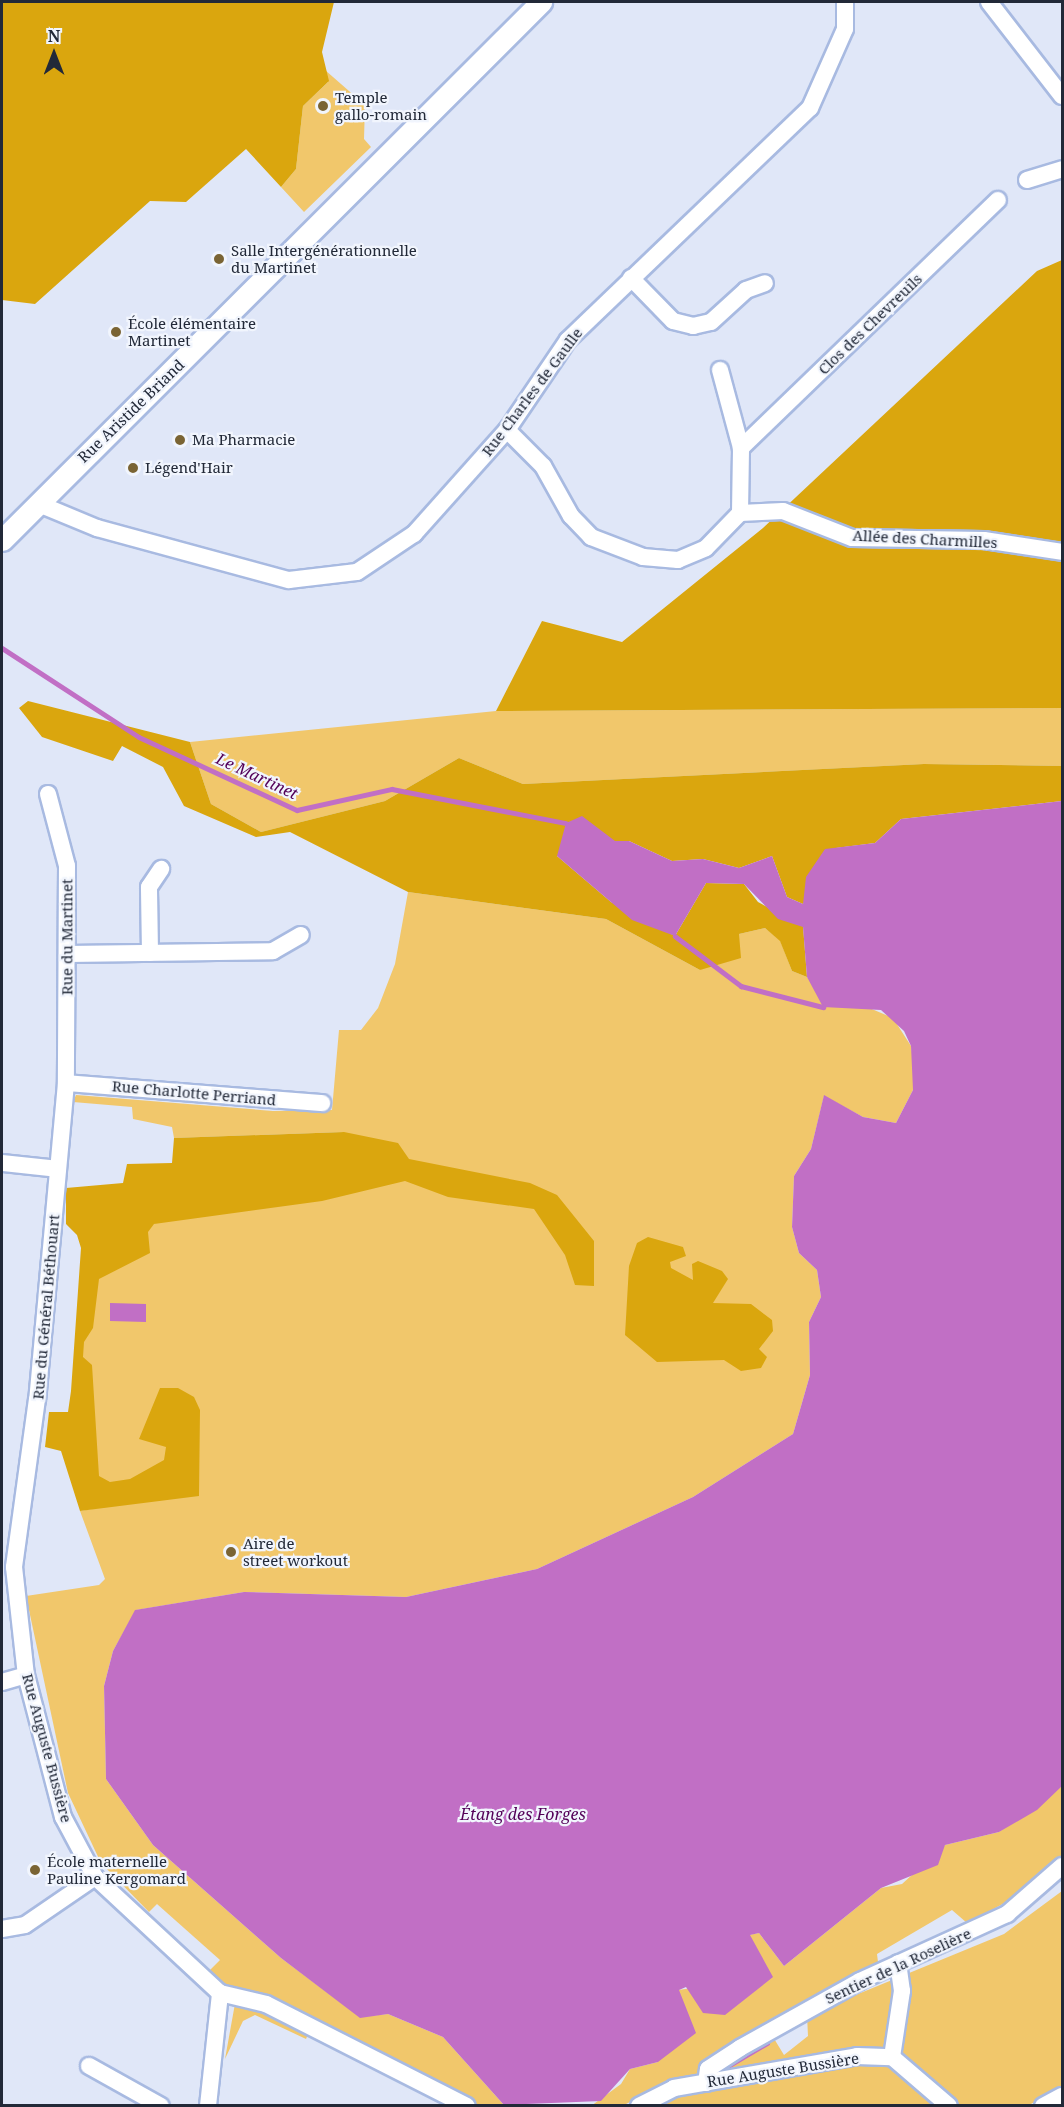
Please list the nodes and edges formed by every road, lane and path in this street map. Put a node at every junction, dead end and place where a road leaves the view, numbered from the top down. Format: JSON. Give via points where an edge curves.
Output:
{"nodes":[{"id":1,"x":541,"y":2,"type":"edge"},
{"id":2,"x":845,"y":2,"type":"edge"},
{"id":3,"x":989,"y":2,"type":"edge"},
{"id":4,"x":1062,"y":96,"type":"edge"},
{"id":5,"x":1062,"y":169,"type":"edge"},
{"id":6,"x":1028,"y":180,"type":"dead end"},
{"id":7,"x":998,"y":200,"type":"dead end"},
{"id":8,"x":631,"y":278,"type":"junction"},
{"id":9,"x":765,"y":283,"type":"dead end"},
{"id":10,"x":720,"y":370,"type":"dead end"},
{"id":11,"x":507,"y":430,"type":"junction"},
{"id":12,"x":741,"y":448,"type":"junction"},
{"id":13,"x":39,"y":504,"type":"junction"},
{"id":14,"x":740,"y":513,"type":"junction"},
{"id":15,"x":2,"y":540,"type":"edge"},
{"id":16,"x":1062,"y":552,"type":"edge"},
{"id":17,"x":48,"y":794,"type":"dead end"},
{"id":18,"x":161,"y":869,"type":"dead end"},
{"id":19,"x":301,"y":935,"type":"dead end"},
{"id":20,"x":150,"y":953,"type":"junction"},
{"id":21,"x":68,"y":954,"type":"junction"},
{"id":22,"x":66,"y":1083,"type":"junction"},
{"id":23,"x":322,"y":1103,"type":"dead end"},
{"id":24,"x":2,"y":1163,"type":"edge"},
{"id":25,"x":58,"y":1168,"type":"junction"},
{"id":26,"x":10,"y":1530,"type":"edge"},
{"id":27,"x":26,"y":1674,"type":"junction"},
{"id":28,"x":2,"y":1682,"type":"edge"},
{"id":29,"x":1062,"y":1866,"type":"edge"},
{"id":30,"x":95,"y":1877,"type":"junction"},
{"id":31,"x":2,"y":1929,"type":"edge"},
{"id":32,"x":898,"y":1963,"type":"junction"},
{"id":33,"x":220,"y":1992,"type":"junction"},
{"id":34,"x":892,"y":2057,"type":"junction"},
{"id":35,"x":89,"y":2066,"type":"dead end"},
{"id":36,"x":706,"y":2083,"type":"junction"},
{"id":37,"x":1062,"y":2096,"type":"edge"},
{"id":38,"x":161,"y":2106,"type":"edge"},
{"id":39,"x":208,"y":2106,"type":"edge"},
{"id":40,"x":467,"y":2106,"type":"edge"},
{"id":41,"x":639,"y":2106,"type":"edge"},
{"id":42,"x":949,"y":2106,"type":"edge"},
{"id":43,"x":1043,"y":2106,"type":"edge"}],
"edges":[{"from":1,"to":13,"type":"street","name":"Rue Aristide Briand"},
{"from":2,"to":8,"type":"street","name":"Rue Charles de Gaulle","via":[[845,29],[810,108]]},
{"from":3,"to":4,"type":"street"},
{"from":5,"to":6,"type":"street"},
{"from":7,"to":12,"type":"street","name":"Clos des Chevreuils"},
{"from":8,"to":9,"type":"street","via":[[673,321],[693,326],[711,322],[746,290]]},
{"from":8,"to":11,"type":"street","name":"Rue Charles de Gaulle","via":[[568,340]]},
{"from":10,"to":12,"type":"street"},
{"from":11,"to":13,"type":"street","name":"Rue Charles de Gaulle","via":[[414,534],[357,572],[289,580],[97,528]]},
{"from":11,"to":14,"type":"street","via":[[543,466],[570,516],[591,537],[643,557],[678,560],[706,548]]},
{"from":12,"to":14,"type":"street"},
{"from":13,"to":15,"type":"street","name":"Rue Aristide Briand"},
{"from":14,"to":16,"type":"street","name":"Allée des Charmilles","via":[[783,511],[852,538],[973,539]]},
{"from":17,"to":21,"type":"street","name":"Rue du Martinet","via":[[67,866]]},
{"from":18,"to":20,"type":"street","via":[[149,887]]},
{"from":19,"to":20,"type":"street","via":[[273,951]]},
{"from":20,"to":21,"type":"street"},
{"from":21,"to":22,"type":"street","name":"Rue du Martinet"},
{"from":22,"to":23,"type":"street","name":"Rue Charlotte Perriand"},
{"from":22,"to":25,"type":"street","name":"Rue du Général Béthouart"},
{"from":24,"to":25,"type":"street"},
{"from":25,"to":26,"type":"street","name":"Rue du Général Béthouart","via":[[32,1451]]},
{"from":26,"to":27,"type":"street","name":"Rue Auguste Bussière"},
{"from":27,"to":28,"type":"street"},
{"from":27,"to":30,"type":"street","name":"Rue Auguste Bussière","via":[[63,1817]]},
{"from":29,"to":32,"type":"street","name":"Sentier de la Roselière","via":[[1007,1914]]},
{"from":30,"to":31,"type":"street","via":[[25,1925]]},
{"from":30,"to":33,"type":"street","name":"Rue Auguste Bussière"},
{"from":32,"to":34,"type":"street","via":[[902,1991]]},
{"from":32,"to":36,"type":"street","name":"Sentier de la Roselière","via":[[740,2048],[708,2069]]},
{"from":33,"to":39,"type":"street"},
{"from":33,"to":40,"type":"street","name":"Rue Auguste Bussière","via":[[266,2004]]},
{"from":34,"to":36,"type":"street","name":"Rue Auguste Bussière","via":[[857,2056]]},
{"from":34,"to":42,"type":"street"},
{"from":35,"to":38,"type":"street"},
{"from":36,"to":41,"type":"street","name":"Rue Auguste Bussière","via":[[674,2088]]},
{"from":37,"to":43,"type":"street"}]}
